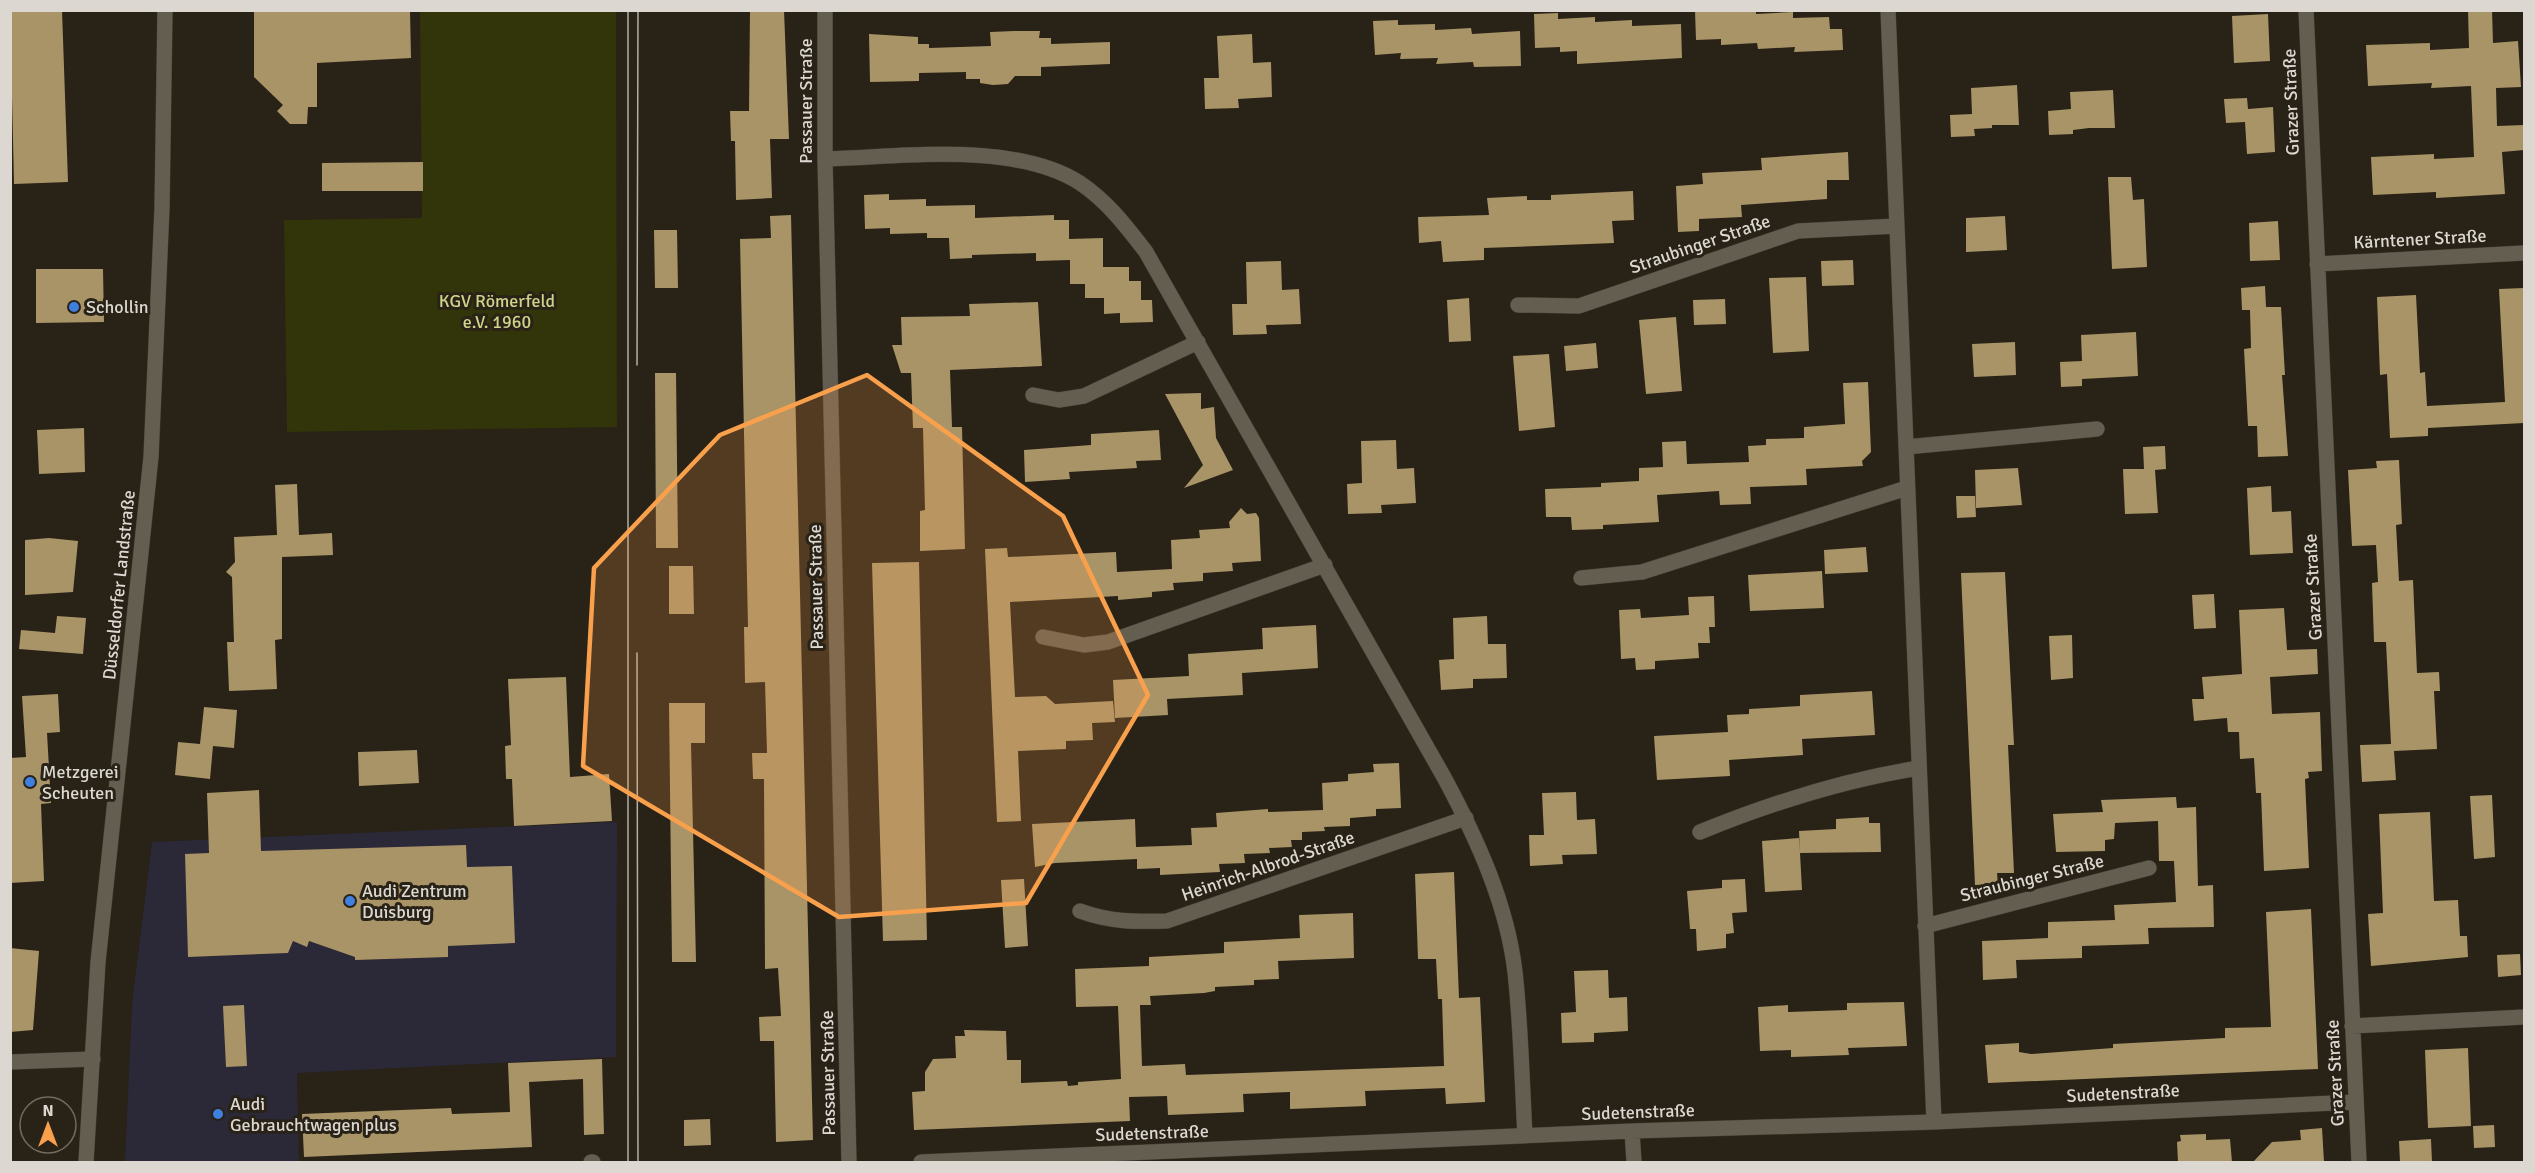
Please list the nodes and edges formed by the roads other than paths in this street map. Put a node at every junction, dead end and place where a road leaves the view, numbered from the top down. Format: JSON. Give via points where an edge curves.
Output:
{"nodes":[{"id":1,"x":165,"y":10,"type":"edge"},
{"id":2,"x":825,"y":10,"type":"edge"},
{"id":3,"x":1888,"y":10,"type":"edge"},
{"id":4,"x":2307,"y":10,"type":"edge"},
{"id":5,"x":825,"y":159,"type":"junction"},
{"id":6,"x":1897,"y":226,"type":"junction"},
{"id":7,"x":2524,"y":253,"type":"edge"},
{"id":8,"x":2317,"y":264,"type":"junction"},
{"id":9,"x":1518,"y":304,"type":"dead end"},
{"id":10,"x":1198,"y":342,"type":"junction"},
{"id":11,"x":1033,"y":395,"type":"dead end"},
{"id":12,"x":2097,"y":429,"type":"dead end"},
{"id":13,"x":1906,"y":447,"type":"junction"},
{"id":14,"x":1907,"y":488,"type":"junction"},
{"id":15,"x":1325,"y":565,"type":"junction"},
{"id":16,"x":1581,"y":578,"type":"dead end"},
{"id":17,"x":1043,"y":637,"type":"dead end"},
{"id":18,"x":1919,"y":768,"type":"junction"},
{"id":19,"x":1466,"y":818,"type":"junction"},
{"id":20,"x":1700,"y":832,"type":"dead end"},
{"id":21,"x":2148,"y":868,"type":"dead end"},
{"id":22,"x":1080,"y":910,"type":"dead end"},
{"id":23,"x":1925,"y":926,"type":"junction"},
{"id":24,"x":2524,"y":1017,"type":"edge"},
{"id":25,"x":2352,"y":1026,"type":"junction"},
{"id":26,"x":93,"y":1059,"type":"junction"},
{"id":27,"x":10,"y":1062,"type":"edge"},
{"id":28,"x":2356,"y":1101,"type":"junction"},
{"id":29,"x":1934,"y":1122,"type":"junction"},
{"id":30,"x":1632,"y":1131,"type":"junction"},
{"id":31,"x":1525,"y":1136,"type":"junction"},
{"id":32,"x":1165,"y":1157,"type":"edge"},
{"id":33,"x":86,"y":1162,"type":"edge"},
{"id":34,"x":849,"y":1162,"type":"edge"},
{"id":35,"x":921,"y":1162,"type":"edge"},
{"id":36,"x":1634,"y":1162,"type":"edge"},
{"id":37,"x":2359,"y":1162,"type":"edge"}],
"edges":[{"from":1,"to":26,"type":"street","name":"Düsseldorfer Landstraße","via":[[151,457],[98,963]]},
{"from":2,"to":5,"type":"street","name":"Passauer Straße"},
{"from":3,"to":6,"type":"street"},
{"from":4,"to":8,"type":"street","name":"Grazer Straße"},
{"from":5,"to":10,"type":"street","via":[[980,155],[1035,163],[1079,183],[1116,213],[1146,252]]},
{"from":5,"to":34,"type":"street","name":"Passauer Straße"},
{"from":6,"to":9,"type":"street","name":"Straubinger Straße","via":[[1798,231],[1579,306]]},
{"from":6,"to":13,"type":"street"},
{"from":7,"to":8,"type":"street","name":"Kärntener Straße"},
{"from":8,"to":25,"type":"street","name":"Grazer Straße"},
{"from":10,"to":11,"type":"street","via":[[1084,396],[1059,400]]},
{"from":10,"to":15,"type":"street"},
{"from":12,"to":13,"type":"street"},
{"from":13,"to":14,"type":"street"},
{"from":14,"to":16,"type":"street","via":[[1642,572]]},
{"from":14,"to":18,"type":"street"},
{"from":15,"to":17,"type":"street","via":[[1108,642],[1084,645]]},
{"from":15,"to":19,"type":"street"},
{"from":18,"to":20,"type":"street","via":[[1866,776],[1754,810]]},
{"from":18,"to":23,"type":"street"},
{"from":19,"to":22,"type":"street","name":"Heinrich-Albrod-Straße","via":[[1167,921],[1102,919]]},
{"from":19,"to":31,"type":"street","via":[[1501,907],[1515,970]]},
{"from":21,"to":23,"type":"street","name":"Straubinger Straße"},
{"from":23,"to":29,"type":"street"},
{"from":24,"to":25,"type":"street"},
{"from":25,"to":28,"type":"street","name":"Grazer Straße"},
{"from":26,"to":27,"type":"street"},
{"from":26,"to":33,"type":"street","name":"Düsseldorfer Landstraße"},
{"from":28,"to":29,"type":"street","name":"Sudetenstraße"},
{"from":28,"to":37,"type":"street","name":"Grazer Straße"},
{"from":29,"to":30,"type":"street","name":"Sudetenstraße"},
{"from":30,"to":31,"type":"street","name":"Sudetenstraße"},
{"from":30,"to":36,"type":"street"},
{"from":31,"to":32,"type":"street","name":"Sudetenstraße"},
{"from":32,"to":35,"type":"street","name":"Sudetenstraße"}]}
